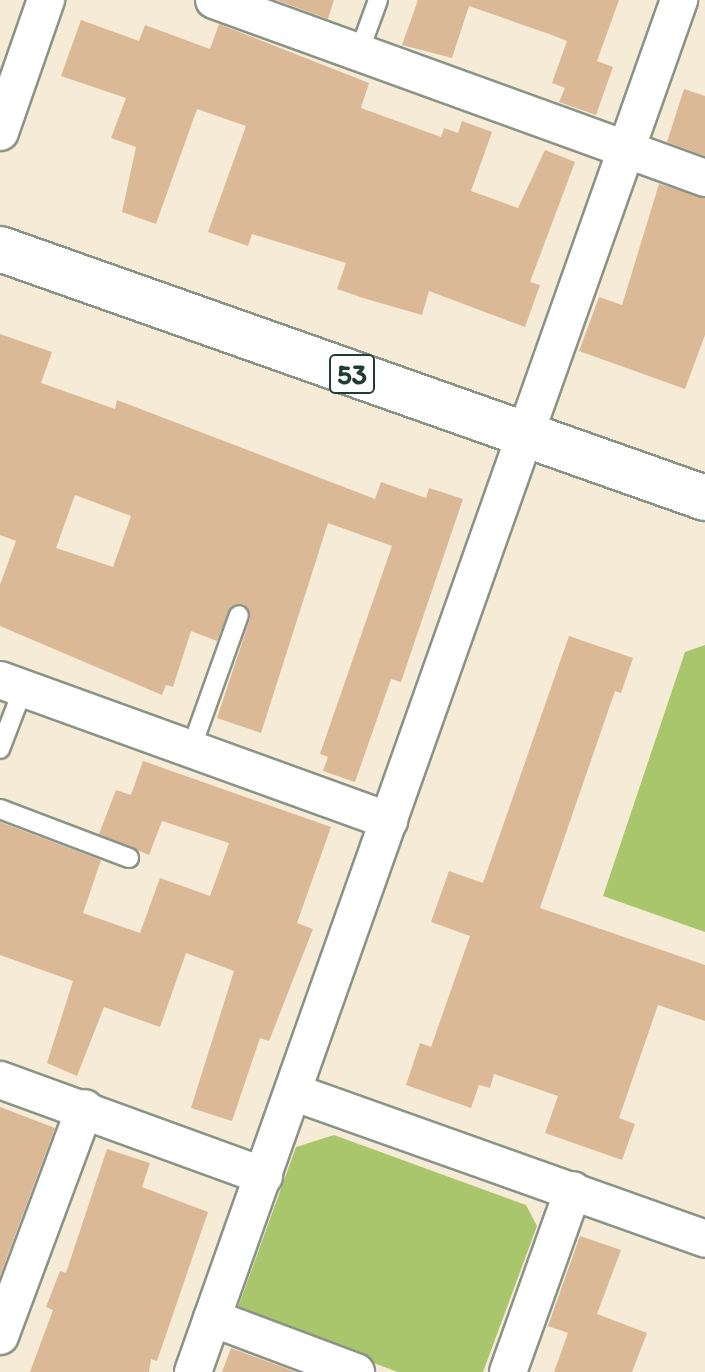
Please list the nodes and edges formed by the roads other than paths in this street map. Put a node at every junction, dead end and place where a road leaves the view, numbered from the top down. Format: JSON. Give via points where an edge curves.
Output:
{"nodes":[{"id":1,"x":46,"y":0,"type":"edge"},
{"id":2,"x":214,"y":0,"type":"edge"},
{"id":3,"x":378,"y":0,"type":"edge"},
{"id":4,"x":679,"y":0,"type":"edge"},
{"id":5,"x":359,"y":52,"type":"junction"},
{"id":6,"x":0,"y":132,"type":"edge"},
{"id":7,"x":624,"y":150,"type":"junction"},
{"id":8,"x":705,"y":178,"type":"edge"},
{"id":9,"x":0,"y":249,"type":"edge"},
{"id":10,"x":520,"y":434,"type":"junction"},
{"id":11,"x":705,"y":498,"type":"edge"},
{"id":12,"x":239,"y":615,"type":"dead end"},
{"id":13,"x":12,"y":684,"type":"edge"},
{"id":14,"x":0,"y":749,"type":"edge"},
{"id":15,"x":191,"y":749,"type":"junction"},
{"id":16,"x":0,"y":809,"type":"edge"},
{"id":17,"x":389,"y":821,"type":"junction"},
{"id":18,"x":129,"y":858,"type":"dead end"},
{"id":19,"x":0,"y":1080,"type":"edge"},
{"id":20,"x":293,"y":1092,"type":"junction"},
{"id":21,"x":85,"y":1108,"type":"junction"},
{"id":22,"x":264,"y":1176,"type":"junction"},
{"id":23,"x":573,"y":1190,"type":"junction"},
{"id":24,"x":705,"y":1239,"type":"edge"},
{"id":25,"x":212,"y":1318,"type":"junction"},
{"id":26,"x":0,"y":1336,"type":"edge"},
{"id":27,"x":193,"y":1372,"type":"edge"},
{"id":28,"x":356,"y":1372,"type":"edge"},
{"id":29,"x":508,"y":1372,"type":"edge"}],
"edges":[{"from":1,"to":6,"type":"street"},
{"from":2,"to":5,"type":"street"},
{"from":3,"to":5,"type":"lane"},
{"from":4,"to":7,"type":"street"},
{"from":5,"to":7,"type":"street"},
{"from":7,"to":8,"type":"street"},
{"from":7,"to":10,"type":"street"},
{"from":9,"to":10,"type":"main road","number":"53"},
{"from":10,"to":11,"type":"main road","number":"53"},
{"from":10,"to":17,"type":"street"},
{"from":12,"to":15,"type":"lane"},
{"from":13,"to":14,"type":"lane"},
{"from":13,"to":15,"type":"street"},
{"from":15,"to":17,"type":"street"},
{"from":16,"to":18,"type":"lane"},
{"from":17,"to":20,"type":"street"},
{"from":19,"to":21,"type":"street"},
{"from":20,"to":22,"type":"street"},
{"from":20,"to":23,"type":"street"},
{"from":21,"to":22,"type":"street"},
{"from":21,"to":26,"type":"street"},
{"from":22,"to":25,"type":"street"},
{"from":23,"to":24,"type":"street"},
{"from":23,"to":29,"type":"street"},
{"from":25,"to":27,"type":"street"},
{"from":25,"to":28,"type":"street"}]}
